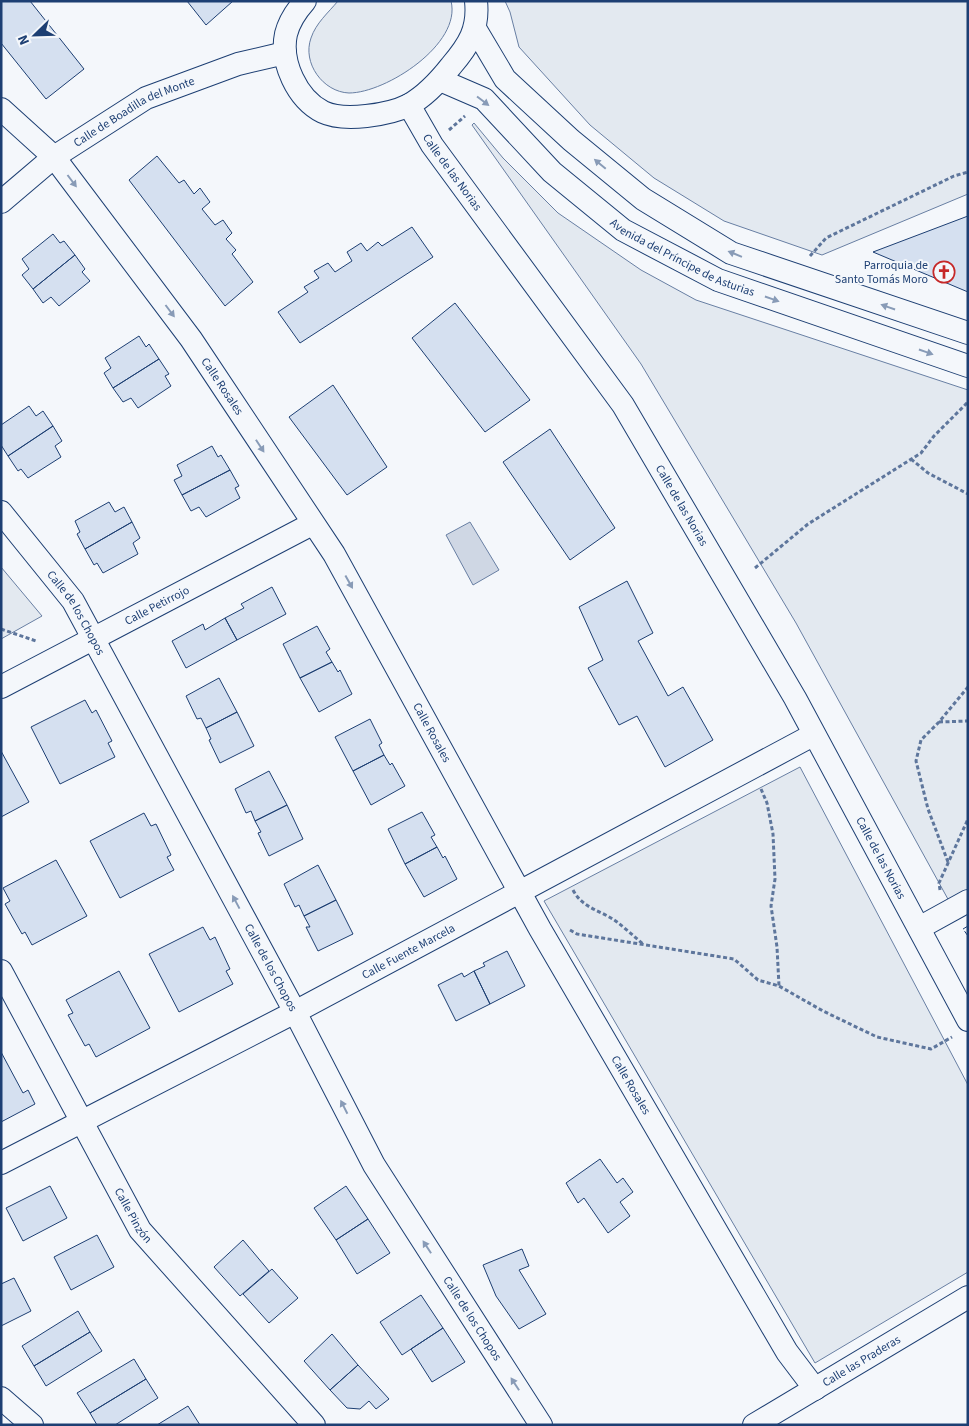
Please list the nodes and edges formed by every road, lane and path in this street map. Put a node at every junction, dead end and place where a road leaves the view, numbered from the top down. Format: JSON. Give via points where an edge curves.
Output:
{"nodes":[{"id":1,"x":305,"y":1,"type":"edge"},
{"id":2,"x":476,"y":1,"type":"edge"},
{"id":3,"x":476,"y":30,"type":"junction"},
{"id":4,"x":285,"y":53,"type":"junction"},
{"id":5,"x":440,"y":80,"type":"junction"},
{"id":6,"x":409,"y":105,"type":"junction"},
{"id":7,"x":1,"y":109,"type":"edge"},
{"id":8,"x":54,"y":157,"type":"junction"},
{"id":9,"x":968,"y":172,"type":"edge"},
{"id":10,"x":1,"y":202,"type":"edge"},
{"id":11,"x":804,"y":278,"type":"junction"},
{"id":12,"x":968,"y":333,"type":"edge"},
{"id":13,"x":968,"y":366,"type":"edge"},
{"id":14,"x":968,"y":402,"type":"edge"},
{"id":15,"x":911,"y":459,"type":"junction"},
{"id":16,"x":968,"y":494,"type":"edge"},
{"id":17,"x":1,"y":512,"type":"edge"},
{"id":18,"x":312,"y":524,"type":"junction"},
{"id":19,"x":755,"y":568,"type":"dead end"},
{"id":20,"x":1,"y":629,"type":"edge"},
{"id":21,"x":94,"y":637,"type":"junction"},
{"id":22,"x":60,"y":656,"type":"junction"},
{"id":23,"x":1,"y":686,"type":"edge"},
{"id":24,"x":968,"y":687,"type":"edge"},
{"id":25,"x":968,"y":721,"type":"edge"},
{"id":26,"x":939,"y":722,"type":"junction"},
{"id":27,"x":813,"y":735,"type":"junction"},
{"id":28,"x":753,"y":767,"type":"junction"},
{"id":29,"x":968,"y":819,"type":"edge"},
{"id":30,"x":948,"y":862,"type":"junction"},
{"id":31,"x":562,"y":870,"type":"junction"},
{"id":32,"x":520,"y":892,"type":"junction"},
{"id":33,"x":941,"y":892,"type":"dead end"},
{"id":34,"x":968,"y":901,"type":"edge"},
{"id":35,"x":540,"y":928,"type":"junction"},
{"id":36,"x":918,"y":928,"type":"junction"},
{"id":37,"x":644,"y":945,"type":"junction"},
{"id":38,"x":1,"y":971,"type":"edge"},
{"id":39,"x":779,"y":986,"type":"junction"},
{"id":40,"x":295,"y":1012,"type":"junction"},
{"id":41,"x":964,"y":1026,"type":"edge"},
{"id":42,"x":81,"y":1122,"type":"junction"},
{"id":43,"x":1,"y":1163,"type":"edge"},
{"id":44,"x":968,"y":1296,"type":"edge"},
{"id":45,"x":815,"y":1389,"type":"junction"},
{"id":46,"x":1,"y":1398,"type":"edge"},
{"id":47,"x":32,"y":1425,"type":"edge"},
{"id":48,"x":314,"y":1425,"type":"edge"},
{"id":49,"x":541,"y":1425,"type":"edge"},
{"id":50,"x":754,"y":1425,"type":"edge"}],
"edges":[{"from":1,"to":4,"type":"street","via":[[286,34]]},
{"from":2,"to":3,"type":"street"},
{"from":3,"to":5,"type":"street"},
{"from":11,"to":3,"type":"street","name":"Avenida del Príncipe de Asturias","one_way":true,"via":[[731,253],[643,200],[505,79]]},
{"from":4,"to":6,"type":"street","via":[[291,76],[305,98],[324,112],[349,117],[378,114]]},
{"from":4,"to":8,"type":"street","name":"Calle de Boadilla del Monte","via":[[238,64],[146,98]]},
{"from":5,"to":6,"type":"street"},
{"from":5,"to":13,"type":"street","name":"Avenida del Príncipe de Asturias","one_way":true,"via":[[484,99],[552,172],[623,230],[718,280]]},
{"from":6,"to":27,"type":"street","name":"Calle de las Norias","via":[[432,145],[623,405],[795,698]]},
{"from":7,"to":8,"type":"street","name":"Calle Rosales"},
{"from":8,"to":10,"type":"street","name":"Calle de Boadilla del Monte"},
{"from":8,"to":18,"type":"street","name":"Calle Rosales","one_way":true,"via":[[191,339]]},
{"from":9,"to":11,"type":"path","via":[[826,238],[810,255]]},
{"from":12,"to":11,"type":"street","name":"Avenida del Príncipe de Asturias","one_way":true},
{"from":14,"to":15,"type":"path","via":[[921,453]]},
{"from":15,"to":16,"type":"path","via":[[928,473]]},
{"from":15,"to":19,"type":"path","via":[[808,524]]},
{"from":17,"to":21,"type":"street","name":"Calle de los Chopos","via":[[72,600]]},
{"from":18,"to":21,"type":"street","name":"Calle Petirrojo"},
{"from":18,"to":32,"type":"street","name":"Calle Rosales","one_way":true,"via":[[334,554]]},
{"from":20,"to":22,"type":"path","via":[[38,642]]},
{"from":21,"to":22,"type":"street","name":"Calle Petirrojo"},
{"from":40,"to":21,"type":"street","name":"Calle de los Chopos","one_way":true},
{"from":22,"to":23,"type":"street","name":"Calle Petirrojo"},
{"from":24,"to":26,"type":"path"},
{"from":25,"to":26,"type":"path"},
{"from":26,"to":30,"type":"path","via":[[921,740],[916,762],[928,809]]},
{"from":27,"to":28,"type":"street","name":"Calle Fuente Marcela"},
{"from":27,"to":36,"type":"street","name":"Calle de las Norias"},
{"from":28,"to":31,"type":"street","name":"Calle Fuente Marcela"},
{"from":28,"to":39,"type":"path","via":[[767,803],[773,834],[775,880],[771,906]]},
{"from":29,"to":30,"type":"path"},
{"from":30,"to":33,"type":"path","via":[[939,883]]},
{"from":31,"to":32,"type":"street","name":"Calle Fuente Marcela"},
{"from":31,"to":37,"type":"path","via":[[578,899],[615,920]]},
{"from":32,"to":35,"type":"street","name":"Calle Rosales"},
{"from":32,"to":40,"type":"street","name":"Calle Fuente Marcela"},
{"from":34,"to":36,"type":"street"},
{"from":35,"to":37,"type":"path","via":[[556,922],[577,934]]},
{"from":35,"to":45,"type":"street","name":"Calle Rosales","via":[[787,1352]]},
{"from":36,"to":41,"type":"street","name":"Calle de las Norias"},
{"from":37,"to":39,"type":"path","via":[[734,959],[758,980]]},
{"from":38,"to":42,"type":"street","name":"Calle Pinzón"},
{"from":39,"to":41,"type":"path","via":[[877,1037],[931,1049]]},
{"from":40,"to":42,"type":"street","name":"Calle Fuente Marcela"},
{"from":49,"to":40,"type":"street","name":"Calle de los Chopos","one_way":true,"via":[[374,1165]]},
{"from":42,"to":43,"type":"street","name":"Calle Fuente Marcela"},
{"from":42,"to":48,"type":"street","name":"Calle Pinzón","via":[[140,1230]]},
{"from":44,"to":45,"type":"street","name":"Calle las Praderas"},
{"from":45,"to":50,"type":"street","name":"Calle las Praderas"},
{"from":46,"to":47,"type":"street"}]}
